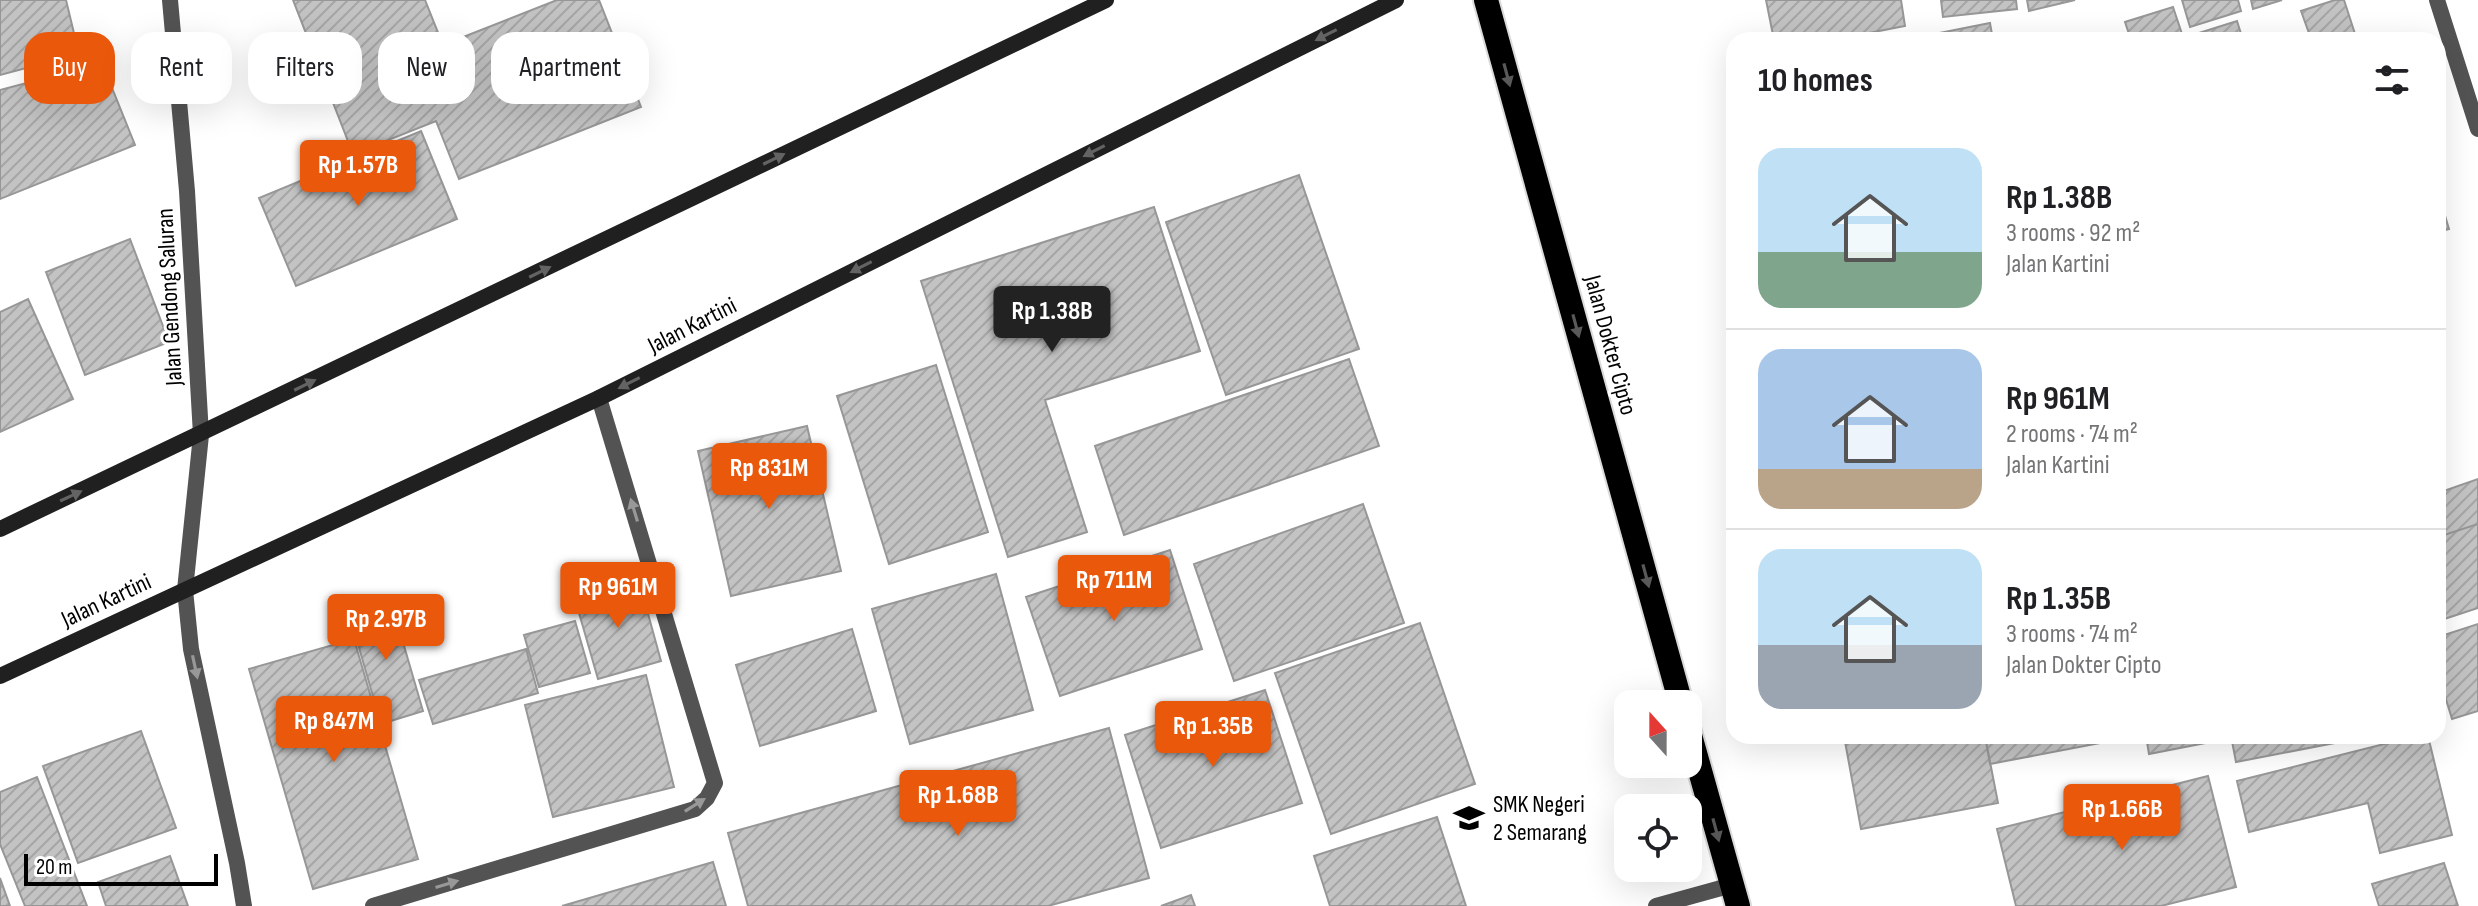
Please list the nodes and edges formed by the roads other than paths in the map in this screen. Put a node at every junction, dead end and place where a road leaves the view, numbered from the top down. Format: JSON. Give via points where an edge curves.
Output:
{"nodes":[{"id":1,"x":170,"y":0,"type":"edge"},
{"id":2,"x":1106,"y":0,"type":"edge"},
{"id":3,"x":1396,"y":0,"type":"edge"},
{"id":4,"x":1486,"y":0,"type":"edge"},
{"id":5,"x":2437,"y":0,"type":"edge"},
{"id":6,"x":2478,"y":129,"type":"edge"},
{"id":7,"x":599,"y":398,"type":"junction"},
{"id":8,"x":201,"y":435,"type":"junction"},
{"id":9,"x":0,"y":529,"type":"edge"},
{"id":10,"x":185,"y":590,"type":"junction"},
{"id":11,"x":0,"y":676,"type":"edge"},
{"id":12,"x":1677,"y":690,"type":"edge"},
{"id":13,"x":1702,"y":778,"type":"edge"},
{"id":14,"x":1735,"y":896,"type":"edge"},
{"id":15,"x":244,"y":906,"type":"edge"},
{"id":16,"x":373,"y":906,"type":"edge"},
{"id":17,"x":1656,"y":906,"type":"edge"}],
"edges":[{"from":1,"to":8,"type":"street","name":"Jalan Gendong Saluran"},
{"from":8,"to":2,"type":"main road","one_way":true},
{"from":3,"to":7,"type":"main road","name":"Jalan Kartini","one_way":true},
{"from":4,"to":12,"type":"highway","name":"Jalan Dokter Cipto","one_way":true},
{"from":5,"to":6,"type":"street"},
{"from":7,"to":10,"type":"main road","name":"Jalan Kartini"},
{"from":16,"to":7,"type":"street","one_way":true,"via":[[695,809],[715,783]]},
{"from":9,"to":8,"type":"main road","one_way":true},
{"from":8,"to":10,"type":"street","name":"Jalan Gendong Saluran"},
{"from":10,"to":11,"type":"main road","name":"Jalan Kartini"},
{"from":10,"to":15,"type":"street","name":"Jalan Gendong Saluran","one_way":true,"via":[[191,649]]},
{"from":13,"to":14,"type":"highway","one_way":true},
{"from":14,"to":17,"type":"street"}]}
